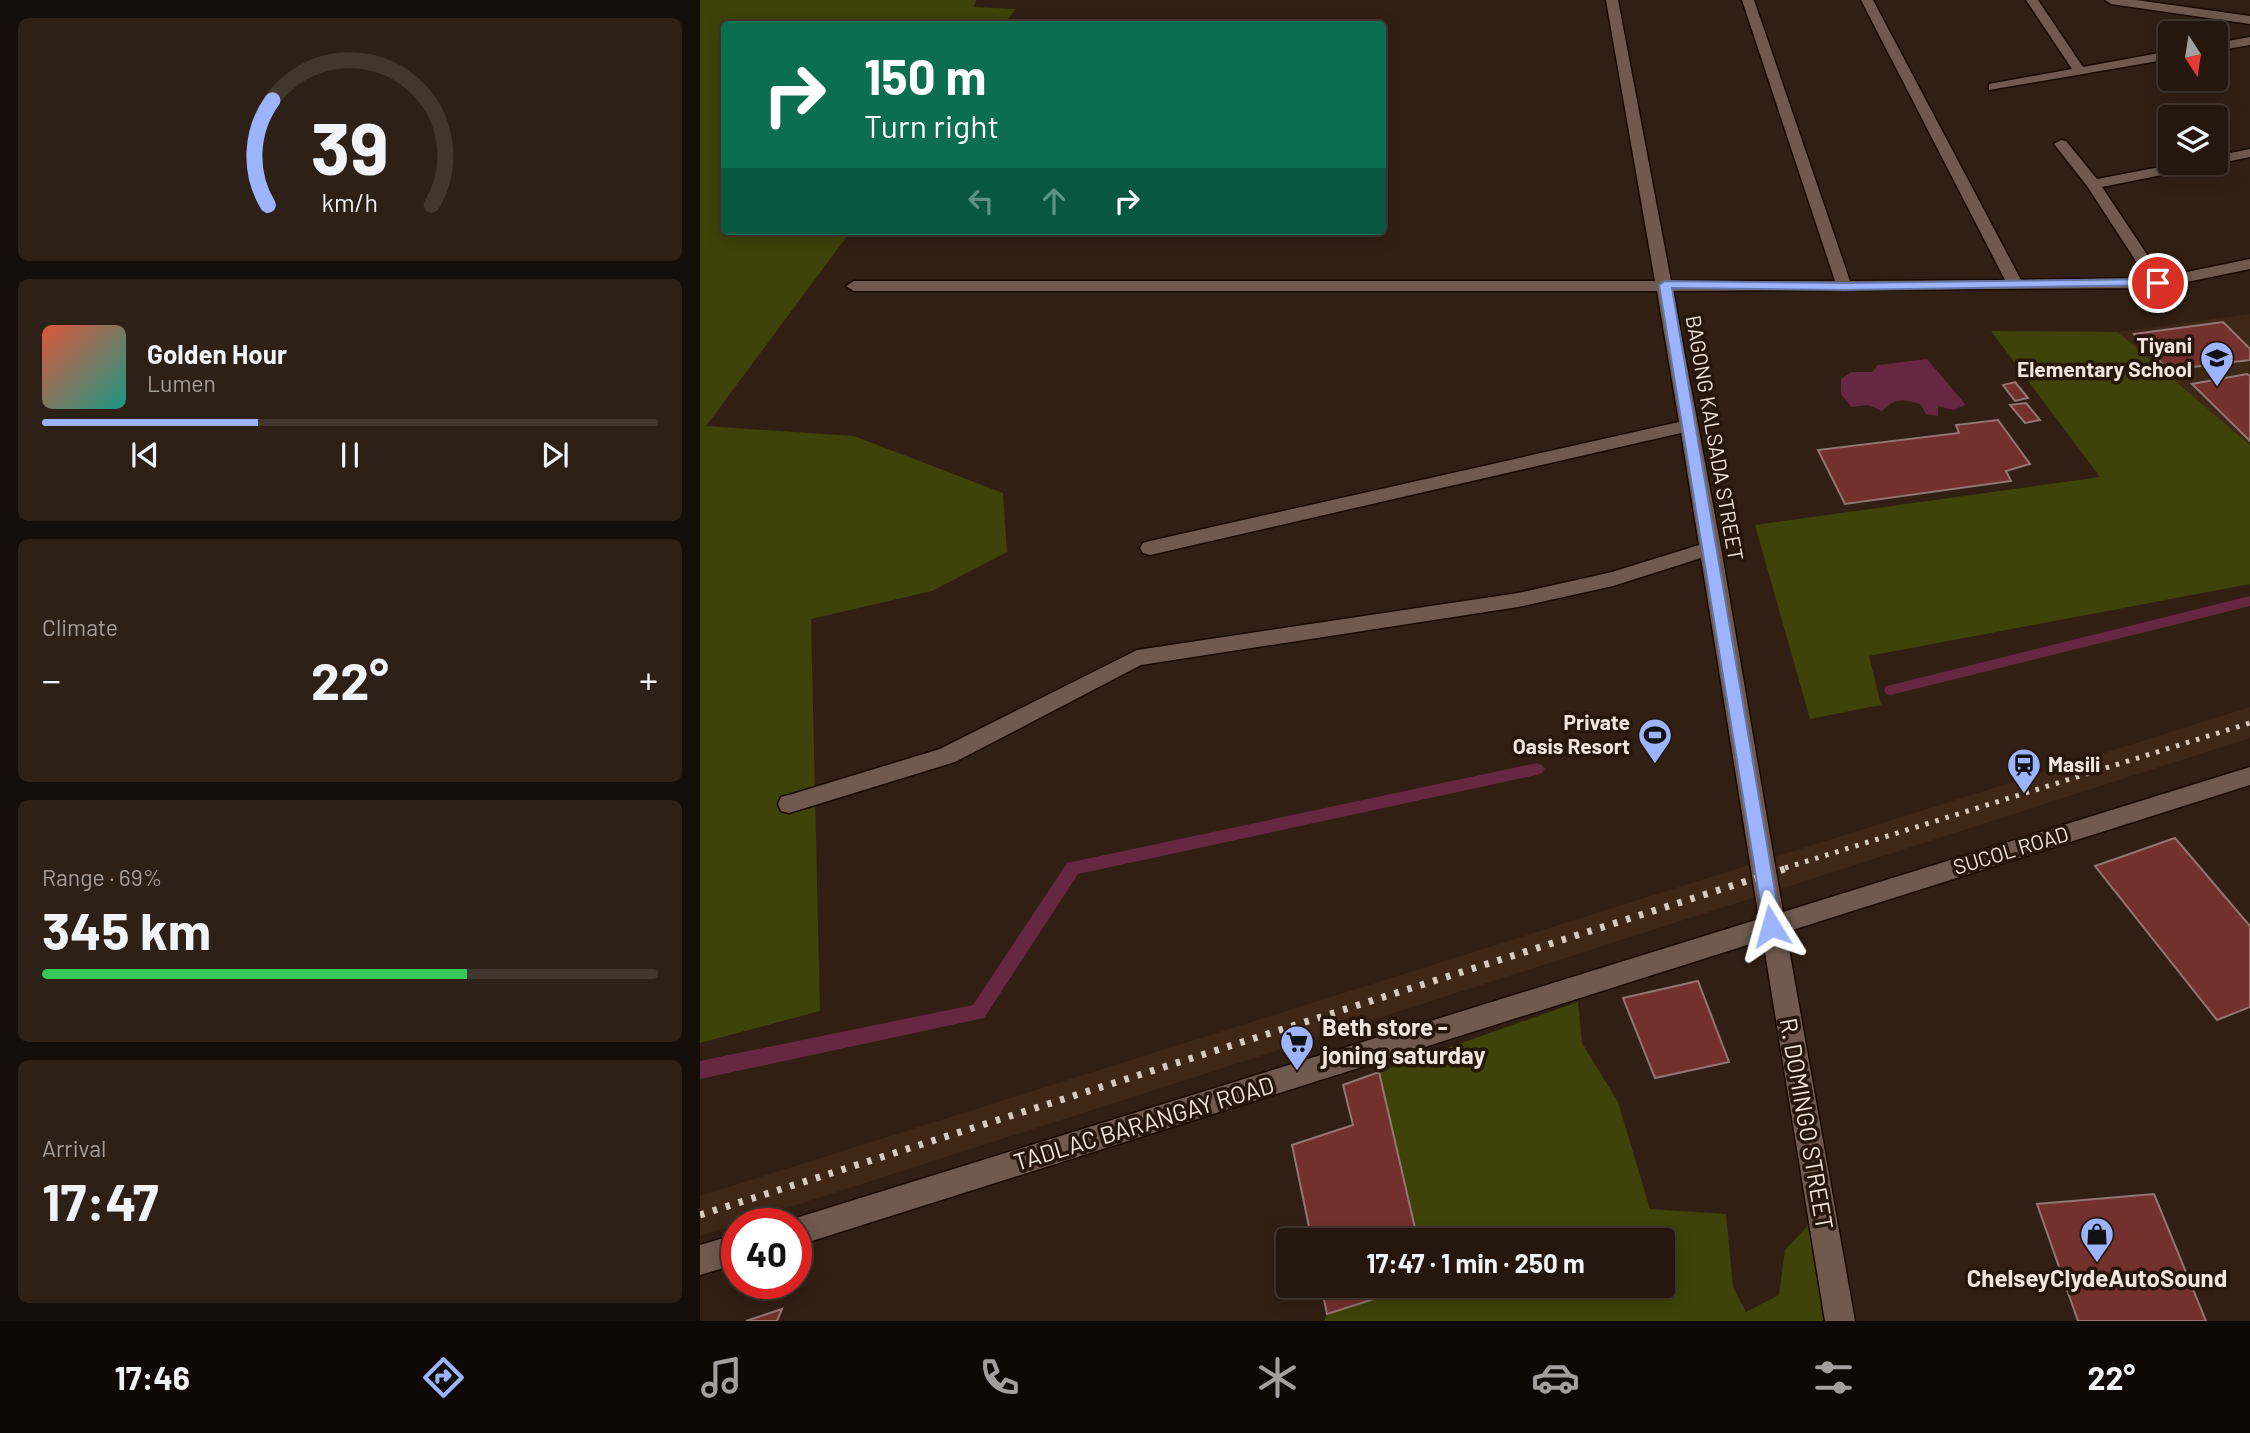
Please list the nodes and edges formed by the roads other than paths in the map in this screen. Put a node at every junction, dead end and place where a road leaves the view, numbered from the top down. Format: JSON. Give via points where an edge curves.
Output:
{"nodes":[{"id":1,"x":1612,"y":0,"type":"edge"},
{"id":2,"x":1748,"y":0,"type":"edge"},
{"id":3,"x":1867,"y":0,"type":"edge"},
{"id":4,"x":2032,"y":0,"type":"edge"},
{"id":5,"x":2110,"y":0,"type":"edge"},
{"id":6,"x":2250,"y":20,"type":"edge"},
{"id":7,"x":2250,"y":41,"type":"edge"},
{"id":8,"x":2228,"y":45,"type":"edge"},
{"id":9,"x":2158,"y":57,"type":"edge"},
{"id":10,"x":2080,"y":72,"type":"junction"},
{"id":11,"x":1994,"y":87,"type":"dead end"},
{"id":12,"x":2061,"y":144,"type":"dead end"},
{"id":13,"x":2250,"y":153,"type":"edge"},
{"id":14,"x":2228,"y":158,"type":"edge"},
{"id":15,"x":2158,"y":171,"type":"edge"},
{"id":16,"x":2093,"y":184,"type":"junction"},
{"id":17,"x":2250,"y":264,"type":"edge"},
{"id":18,"x":2158,"y":283,"type":"junction"},
{"id":19,"x":2015,"y":284,"type":"junction"},
{"id":20,"x":1665,"y":285,"type":"junction"},
{"id":21,"x":854,"y":286,"type":"dead end"},
{"id":22,"x":1844,"y":286,"type":"junction"},
{"id":23,"x":1687,"y":426,"type":"junction"},
{"id":24,"x":1150,"y":548,"type":"dead end"},
{"id":25,"x":1711,"y":548,"type":"junction"},
{"id":26,"x":2246,"y":782,"type":"edge"},
{"id":27,"x":789,"y":804,"type":"dead end"},
{"id":28,"x":1771,"y":926,"type":"junction"},
{"id":29,"x":812,"y":1227,"type":"edge"},
{"id":30,"x":721,"y":1254,"type":"edge"},
{"id":31,"x":700,"y":1260,"type":"edge"},
{"id":32,"x":1840,"y":1321,"type":"edge"}],
"edges":[{"from":1,"to":20,"type":"street","name":"BAGONG KALSADA STREET"},
{"from":2,"to":22,"type":"street"},
{"from":3,"to":19,"type":"street"},
{"from":4,"to":10,"type":"street"},
{"from":5,"to":6,"type":"street"},
{"from":7,"to":8,"type":"street"},
{"from":9,"to":10,"type":"street"},
{"from":10,"to":11,"type":"street"},
{"from":12,"to":16,"type":"street"},
{"from":13,"to":14,"type":"street"},
{"from":15,"to":16,"type":"street"},
{"from":16,"to":18,"type":"street"},
{"from":17,"to":18,"type":"street"},
{"from":18,"to":19,"type":"street"},
{"from":19,"to":22,"type":"street"},
{"from":20,"to":21,"type":"street"},
{"from":20,"to":22,"type":"street"},
{"from":20,"to":23,"type":"street","name":"BAGONG KALSADA STREET"},
{"from":23,"to":24,"type":"street"},
{"from":23,"to":25,"type":"street","name":"BAGONG KALSADA STREET"},
{"from":25,"to":27,"type":"street","via":[[1613,579],[1518,600],[1138,658],[947,756]]},
{"from":25,"to":28,"type":"street","name":"BAGONG KALSADA STREET"},
{"from":26,"to":28,"type":"street","name":"SUCOL ROAD"},
{"from":28,"to":29,"type":"street","name":"TADLAC BARANGAY ROAD"},
{"from":28,"to":32,"type":"street","name":"R. DOMINGO STREET"},
{"from":30,"to":31,"type":"street"}]}
